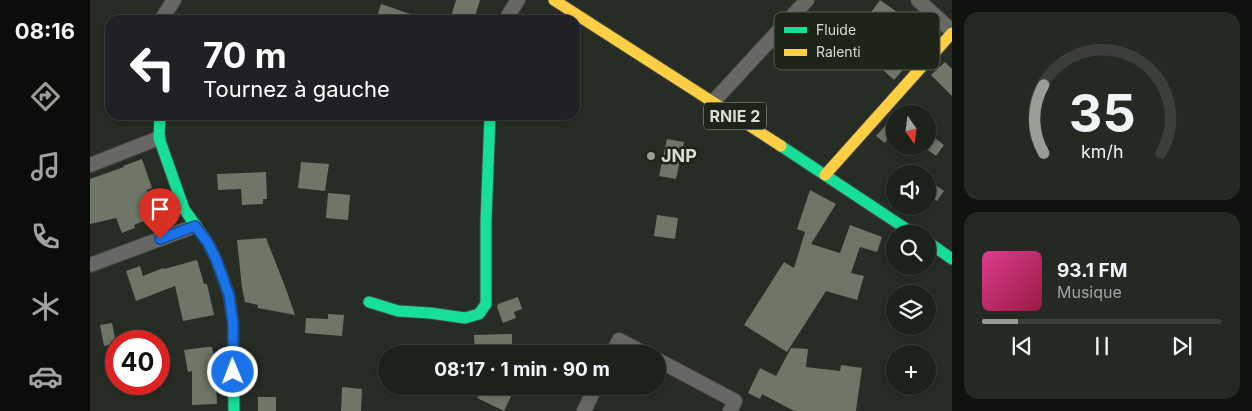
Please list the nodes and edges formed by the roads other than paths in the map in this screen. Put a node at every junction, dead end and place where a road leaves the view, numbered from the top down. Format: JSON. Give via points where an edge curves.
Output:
{"nodes":[{"id":1,"x":174,"y":0,"type":"edge"},
{"id":2,"x":518,"y":0,"type":"edge"},
{"id":3,"x":554,"y":0,"type":"edge"},
{"id":4,"x":807,"y":0,"type":"edge"},
{"id":5,"x":918,"y":0,"type":"edge"},
{"id":6,"x":796,"y":12,"type":"edge"},
{"id":7,"x":931,"y":12,"type":"edge"},
{"id":8,"x":164,"y":15,"type":"edge"},
{"id":9,"x":509,"y":15,"type":"edge"},
{"id":10,"x":577,"y":15,"type":"edge"},
{"id":11,"x":580,"y":17,"type":"edge"},
{"id":12,"x":940,"y":21,"type":"edge"},
{"id":13,"x":952,"y":32,"type":"edge"},
{"id":14,"x":774,"y":36,"type":"edge"},
{"id":15,"x":940,"y":46,"type":"edge"},
{"id":16,"x":918,"y":70,"type":"edge"},
{"id":17,"x":713,"y":102,"type":"junction"},
{"id":18,"x":160,"y":120,"type":"edge"},
{"id":19,"x":490,"y":120,"type":"edge"},
{"id":20,"x":159,"y":138,"type":"junction"},
{"id":21,"x":90,"y":165,"type":"edge"},
{"id":22,"x":825,"y":175,"type":"junction"},
{"id":23,"x":900,"y":225,"type":"edge"},
{"id":24,"x":195,"y":226,"type":"junction"},
{"id":25,"x":936,"y":247,"type":"edge"},
{"id":26,"x":952,"y":258,"type":"edge"},
{"id":27,"x":90,"y":265,"type":"edge"},
{"id":28,"x":370,"y":302,"type":"dead end"},
{"id":29,"x":616,"y":345,"type":"edge"},
{"id":30,"x":629,"y":345,"type":"edge"},
{"id":31,"x":666,"y":364,"type":"edge"},
{"id":32,"x":592,"y":395,"type":"edge"},
{"id":33,"x":234,"y":411,"type":"edge"},
{"id":34,"x":584,"y":411,"type":"edge"},
{"id":35,"x":730,"y":411,"type":"edge"}],
"edges":[{"from":1,"to":8,"type":"street"},
{"from":2,"to":9,"type":"street"},
{"from":3,"to":10,"type":"main road","name":"RNIE 2","number":"RNIE 2"},
{"from":4,"to":6,"type":"street"},
{"from":5,"to":7,"type":"street"},
{"from":11,"to":17,"type":"main road","name":"RNIE 2","number":"RNIE 2"},
{"from":12,"to":13,"type":"street"},
{"from":13,"to":15,"type":"main road"},
{"from":14,"to":17,"type":"street"},
{"from":16,"to":22,"type":"main road"},
{"from":17,"to":22,"type":"main road","name":"RNIE 2","number":"RNIE 2"},
{"from":18,"to":20,"type":"main road"},
{"from":19,"to":28,"type":"main road","via":[[486,304],[479,314],[465,318],[398,311]]},
{"from":20,"to":21,"type":"street"},
{"from":20,"to":24,"type":"main road","via":[[184,209]]},
{"from":22,"to":23,"type":"main road","name":"RNIE 2","number":"RNIE 2"},
{"from":24,"to":27,"type":"street"},
{"from":24,"to":33,"type":"main road","via":[[216,259],[229,295],[233,323]]},
{"from":25,"to":26,"type":"main road"},
{"from":29,"to":30,"type":"street","via":[[619,340]]},
{"from":31,"to":35,"type":"street","via":[[735,401]]},
{"from":32,"to":34,"type":"street"}]}
